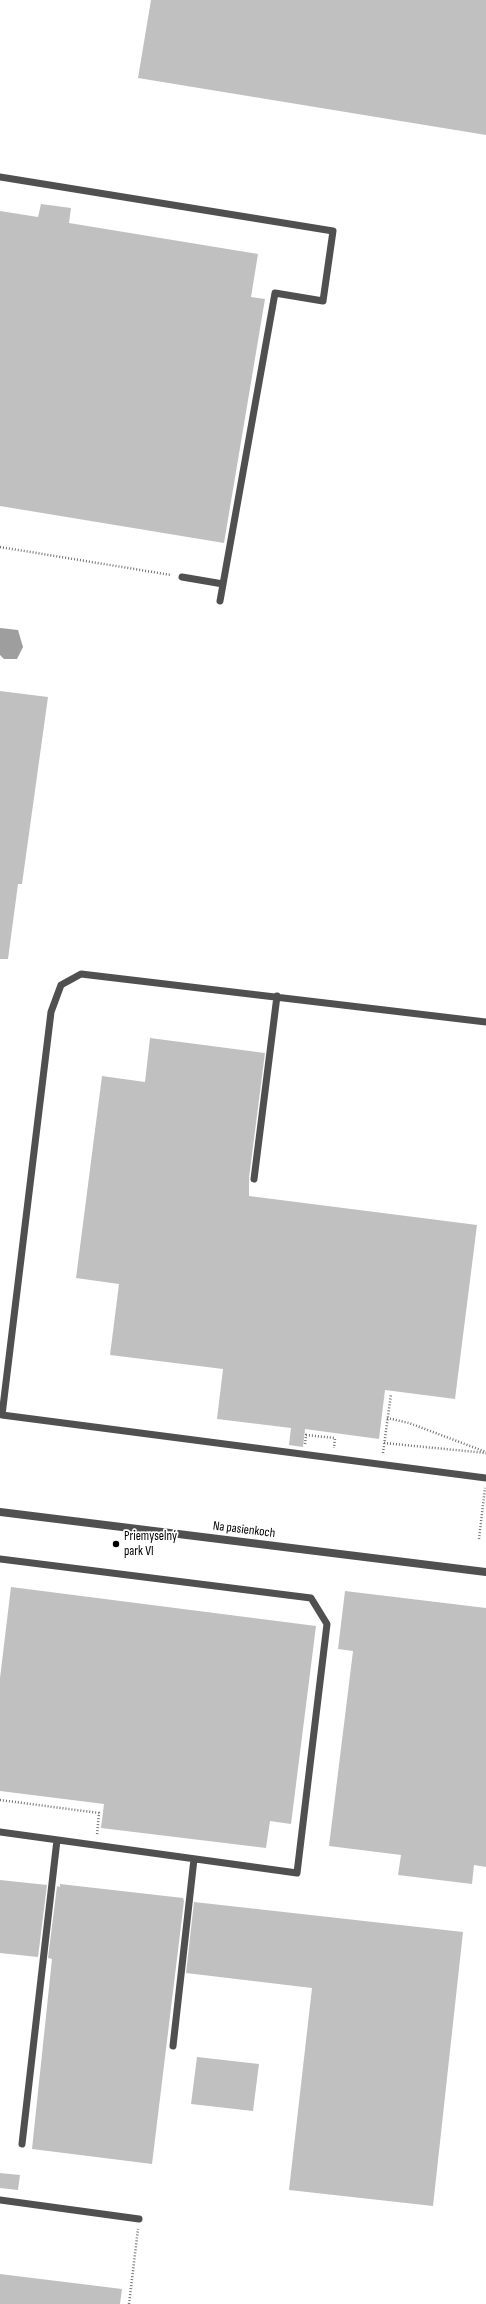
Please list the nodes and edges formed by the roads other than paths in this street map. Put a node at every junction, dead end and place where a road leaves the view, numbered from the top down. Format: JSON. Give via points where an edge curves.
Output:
{"nodes":[{"id":1,"x":0,"y":177,"type":"edge"},
{"id":2,"x":182,"y":577,"type":"road end"},
{"id":3,"x":223,"y":584,"type":"junction"},
{"id":4,"x":220,"y":601,"type":"dead end"},
{"id":5,"x":277,"y":996,"type":"junction"},
{"id":6,"x":486,"y":1022,"type":"edge"},
{"id":7,"x":254,"y":1179,"type":"dead end"},
{"id":8,"x":486,"y":1480,"type":"edge"},
{"id":9,"x":0,"y":1512,"type":"edge"},
{"id":10,"x":0,"y":1559,"type":"edge"},
{"id":11,"x":486,"y":1572,"type":"edge"},
{"id":12,"x":0,"y":1832,"type":"edge"},
{"id":13,"x":57,"y":1840,"type":"junction"},
{"id":14,"x":194,"y":1859,"type":"junction"},
{"id":15,"x":173,"y":2046,"type":"dead end"},
{"id":16,"x":22,"y":2144,"type":"dead end"},
{"id":17,"x":0,"y":2200,"type":"edge"},
{"id":18,"x":139,"y":2219,"type":"road end"}],
"edges":[{"from":1,"to":3,"type":"lane","via":[[333,232],[323,301],[276,293]]},
{"from":2,"to":3,"type":"lane"},
{"from":3,"to":4,"type":"lane"},
{"from":5,"to":6,"type":"lane"},
{"from":5,"to":7,"type":"lane"},
{"from":5,"to":8,"type":"lane","via":[[81,974],[61,986],[51,1012],[2,1415]]},
{"from":9,"to":11,"type":"street","name":"Na pasienkoch"},
{"from":10,"to":14,"type":"lane","via":[[311,1598],[327,1624],[297,1873]]},
{"from":12,"to":13,"type":"lane"},
{"from":13,"to":14,"type":"lane"},
{"from":13,"to":16,"type":"lane"},
{"from":14,"to":15,"type":"lane"},
{"from":17,"to":18,"type":"lane"}]}
